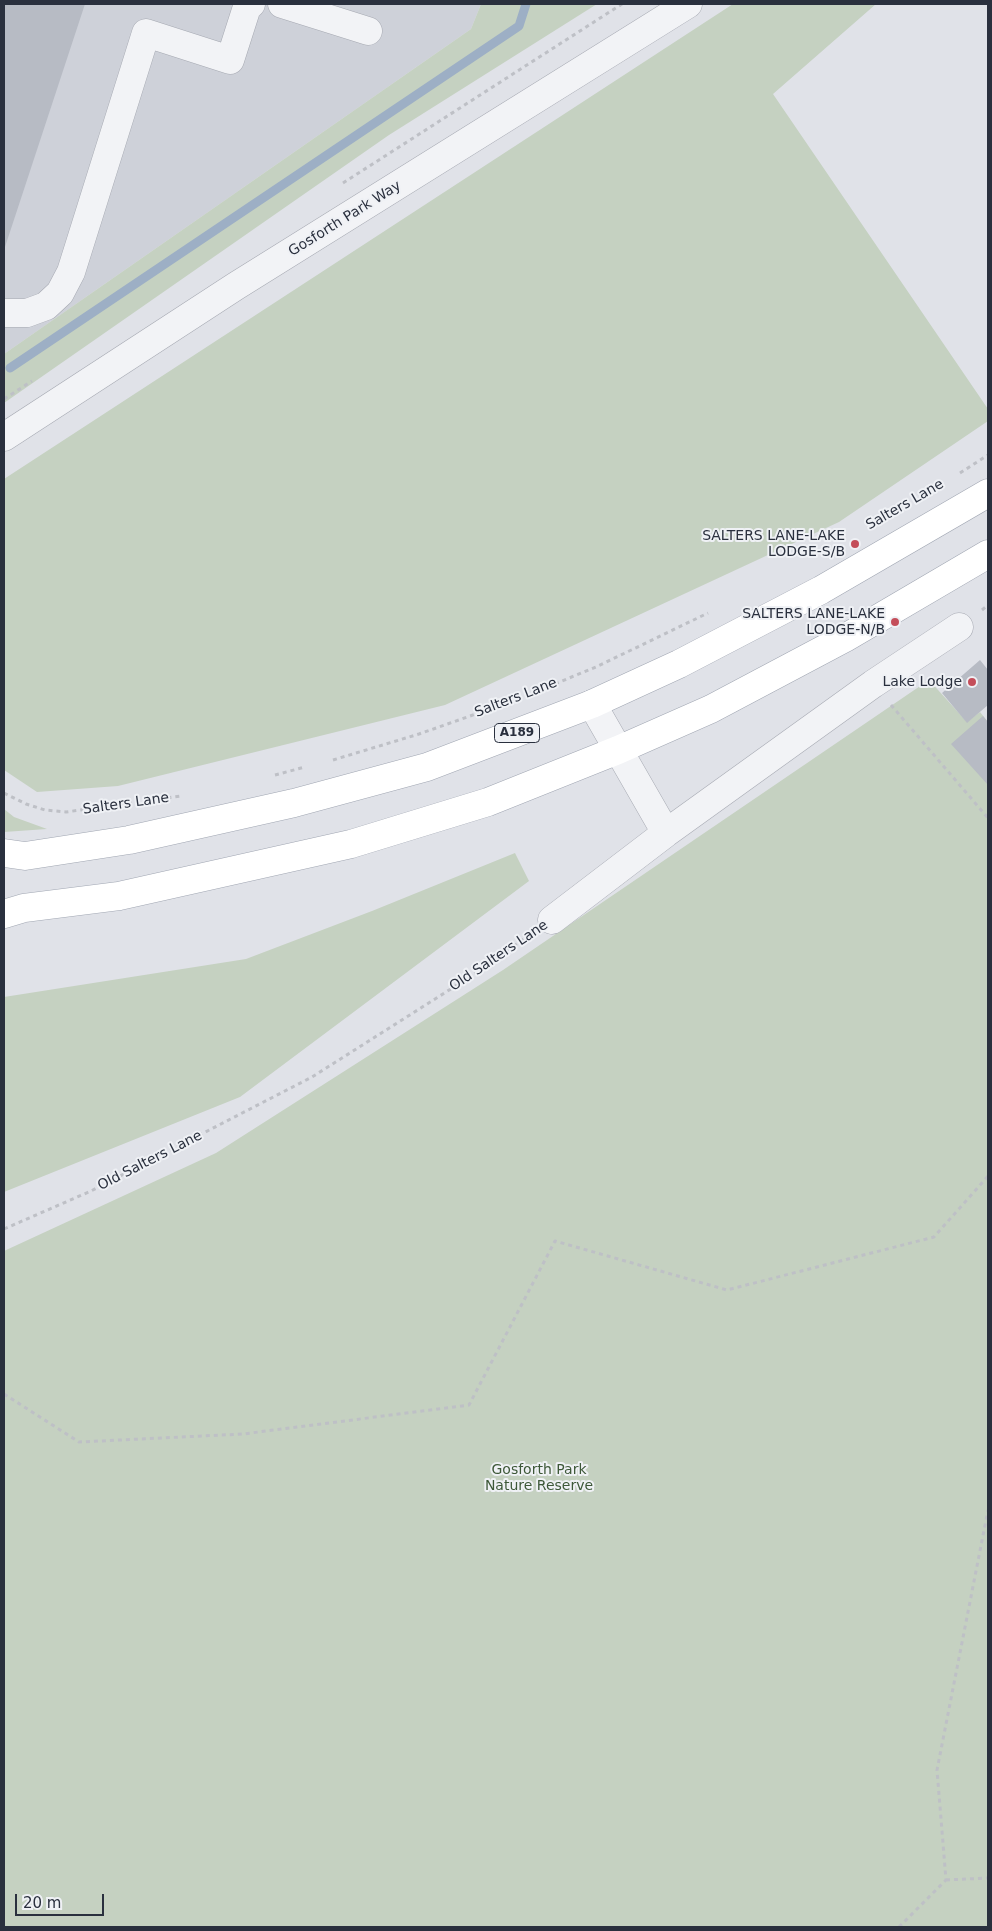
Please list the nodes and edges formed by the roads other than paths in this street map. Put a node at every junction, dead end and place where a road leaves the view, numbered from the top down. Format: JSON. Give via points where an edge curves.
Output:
{"nodes":[{"id":1,"x":251,"y":4,"type":"edge"},
{"id":2,"x":282,"y":4,"type":"edge"},
{"id":3,"x":688,"y":4,"type":"edge"},
{"id":4,"x":368,"y":31,"type":"dead end"},
{"id":5,"x":4,"y":313,"type":"edge"},
{"id":6,"x":4,"y":437,"type":"edge"},
{"id":7,"x":988,"y":492,"type":"edge"},
{"id":8,"x":988,"y":554,"type":"edge"},
{"id":9,"x":960,"y":627,"type":"dead end"},
{"id":10,"x":592,"y":704,"type":"junction"},
{"id":11,"x":618,"y":750,"type":"junction"},
{"id":12,"x":666,"y":833,"type":"junction"},
{"id":13,"x":4,"y":853,"type":"edge"},
{"id":14,"x":4,"y":914,"type":"edge"},
{"id":15,"x":552,"y":920,"type":"road end"}],
"edges":[{"from":1,"to":5,"type":"street","via":[[247,7],[230,60],[146,34],[71,272],[60,293],[46,306],[26,313]]},
{"from":2,"to":4,"type":"street"},
{"from":3,"to":6,"type":"street","name":"Gosforth Park Way","via":[[236,286]]},
{"from":7,"to":10,"type":"main road","number":"A189","via":[[821,590],[678,664]]},
{"from":8,"to":11,"type":"main road","via":[[837,642],[711,709]]},
{"from":9,"to":12,"type":"street","name":"Old Salters Lane","via":[[873,684]]},
{"from":10,"to":11,"type":"street"},
{"from":10,"to":13,"type":"main road","number":"A189","via":[[427,767],[294,803],[129,840],[25,856]]},
{"from":11,"to":12,"type":"street"},
{"from":11,"to":14,"type":"main road","via":[[488,802],[351,844],[119,896],[24,908]]},
{"from":12,"to":15,"type":"street","name":"Old Salters Lane"}]}
